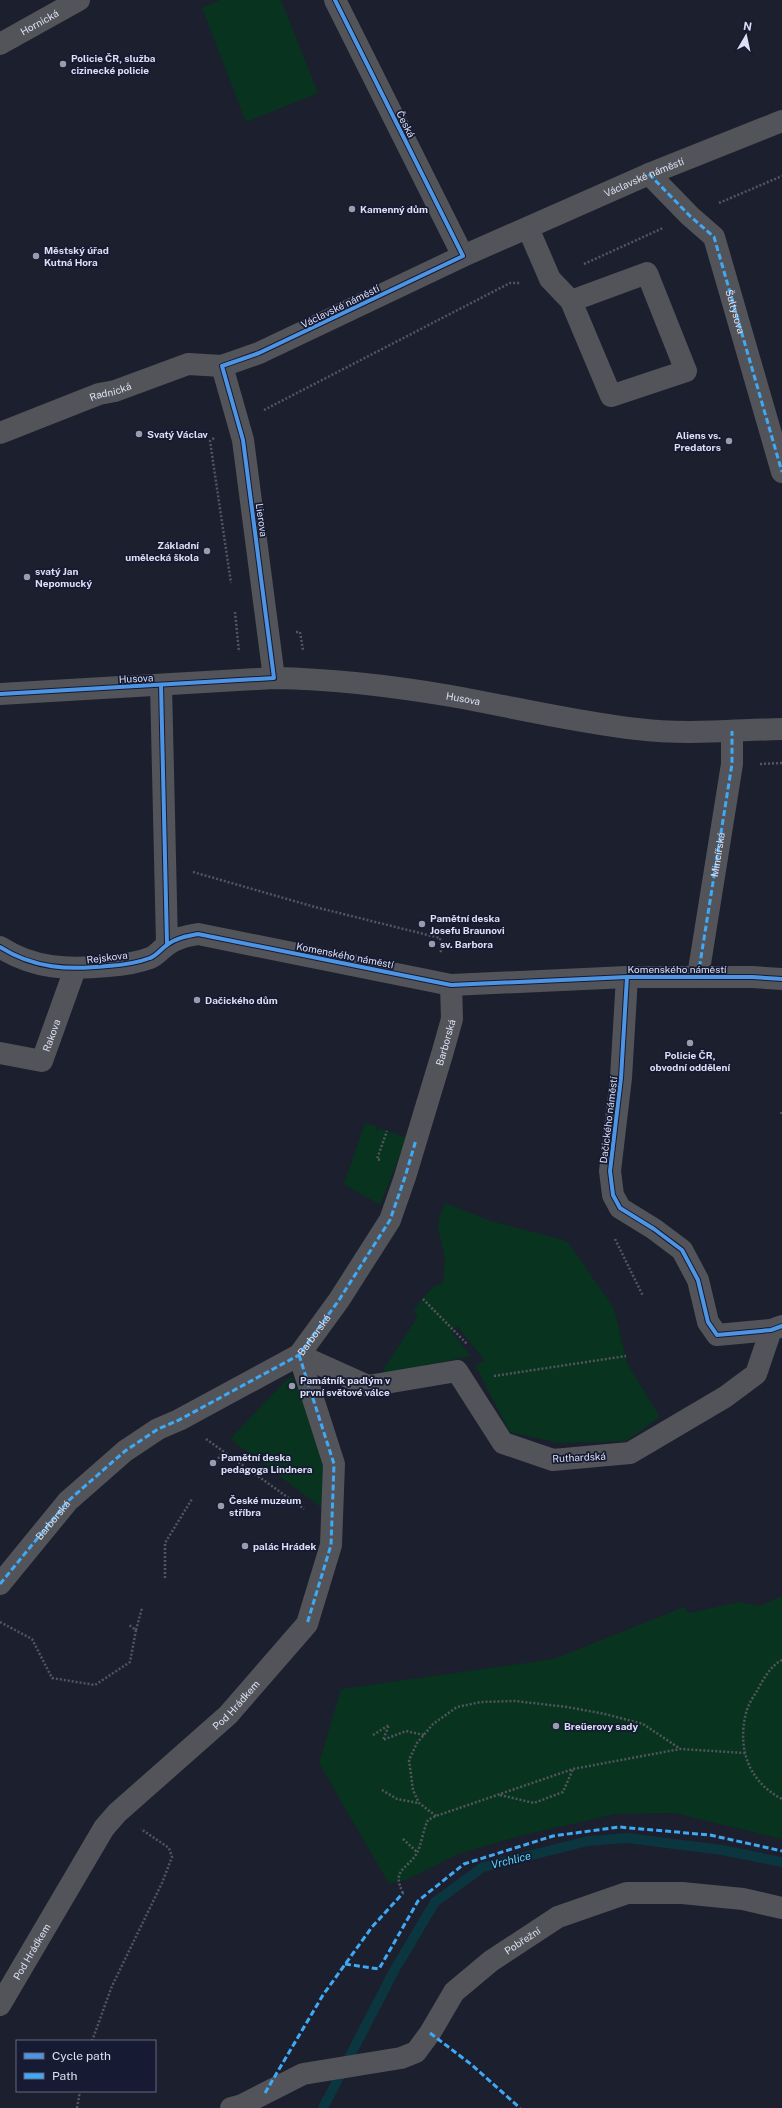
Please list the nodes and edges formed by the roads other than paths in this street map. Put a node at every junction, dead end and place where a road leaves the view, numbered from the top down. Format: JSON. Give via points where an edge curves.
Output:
{"nodes":[{"id":1,"x":79,"y":0,"type":"edge"},
{"id":2,"x":335,"y":0,"type":"edge"},
{"id":3,"x":0,"y":44,"type":"edge"},
{"id":4,"x":782,"y":120,"type":"edge"},
{"id":5,"x":649,"y":174,"type":"junction"},
{"id":6,"x":528,"y":228,"type":"junction"},
{"id":7,"x":463,"y":256,"type":"junction"},
{"id":8,"x":571,"y":301,"type":"junction"},
{"id":9,"x":222,"y":366,"type":"junction"},
{"id":10,"x":0,"y":433,"type":"edge"},
{"id":11,"x":782,"y":472,"type":"edge"},
{"id":12,"x":274,"y":678,"type":"junction"},
{"id":13,"x":161,"y":684,"type":"junction"},
{"id":14,"x":0,"y":694,"type":"edge"},
{"id":15,"x":782,"y":729,"type":"edge"},
{"id":16,"x":732,"y":731,"type":"junction"},
{"id":17,"x":167,"y":944,"type":"junction"},
{"id":18,"x":0,"y":947,"type":"edge"},
{"id":19,"x":75,"y":969,"type":"junction"},
{"id":20,"x":698,"y":976,"type":"junction"},
{"id":21,"x":627,"y":977,"type":"junction"},
{"id":22,"x":782,"y":979,"type":"edge"},
{"id":23,"x":451,"y":985,"type":"junction"},
{"id":24,"x":0,"y":1053,"type":"edge"},
{"id":25,"x":776,"y":1328,"type":"edge"},
{"id":26,"x":299,"y":1355,"type":"junction"},
{"id":27,"x":0,"y":1584,"type":"edge"},
{"id":28,"x":782,"y":1908,"type":"edge"},
{"id":29,"x":0,"y":2005,"type":"edge"},
{"id":30,"x":231,"y":2108,"type":"edge"}],
"edges":[{"from":1,"to":3,"type":"street","name":"Hornická"},
{"from":2,"to":7,"type":"street","name":"Česká"},
{"from":4,"to":5,"type":"street","name":"Václavské náměstí"},
{"from":5,"to":6,"type":"street","name":"Václavské náměstí"},
{"from":5,"to":11,"type":"street","name":"Šultysova","via":[[714,237]]},
{"from":6,"to":7,"type":"street","name":"Václavské náměstí"},
{"from":6,"to":8,"type":"street","via":[[550,279]]},
{"from":7,"to":9,"type":"street","name":"Václavské náměstí","via":[[259,353]]},
{"from":8,"to":8,"type":"street","via":[[611,396],[686,371],[647,273]]},
{"from":9,"to":10,"type":"street","name":"Radnická","via":[[188,364],[115,391],[99,394]]},
{"from":9,"to":12,"type":"street","name":"Lierova","via":[[244,448]]},
{"from":12,"to":13,"type":"street","name":"Husova"},
{"from":12,"to":16,"type":"street","name":"Husova","via":[[379,685],[452,696],[578,721],[638,729]]},
{"from":13,"to":14,"type":"street","name":"Husova"},
{"from":13,"to":17,"type":"street"},
{"from":15,"to":16,"type":"street","name":"Husova"},
{"from":16,"to":20,"type":"street","name":"Mincířská","via":[[732,764]]},
{"from":17,"to":19,"type":"street","name":"Rejskova","via":[[152,958],[126,964]]},
{"from":17,"to":23,"type":"street","name":"Komenského náměstí","via":[[182,937],[198,934]]},
{"from":18,"to":19,"type":"street","name":"Rejskova","via":[[16,957],[38,964]]},
{"from":19,"to":24,"type":"street","name":"Rakova","via":[[42,1061]]},
{"from":20,"to":21,"type":"street","name":"Komenského náměstí"},
{"from":20,"to":22,"type":"street","name":"Komenského náměstí"},
{"from":21,"to":23,"type":"street","name":"Komenského náměstí"},
{"from":21,"to":25,"type":"street","name":"Dačického náměstí","via":[[621,1078],[610,1171],[613,1195],[620,1208],[682,1250],[698,1280],[708,1322],[718,1335]]},
{"from":23,"to":26,"type":"street","name":"Barborská","via":[[452,1019],[390,1220],[339,1300]]},
{"from":25,"to":26,"type":"street","name":"Ruthardská","via":[[756,1374],[726,1397],[630,1453],[554,1460],[503,1443],[457,1371],[368,1386]]},
{"from":26,"to":27,"type":"street","name":"Barborská","via":[[158,1429],[125,1451],[68,1501]]},
{"from":26,"to":29,"type":"street","name":"Pod Hrádkem","via":[[334,1464],[331,1544],[307,1624],[228,1715],[117,1813],[104,1828]]},
{"from":28,"to":30,"type":"street","name":"Pobřežní","via":[[743,1899],[682,1893],[627,1893],[558,1917],[491,1961],[454,1992],[416,2052],[401,2058],[303,2074]]}]}
